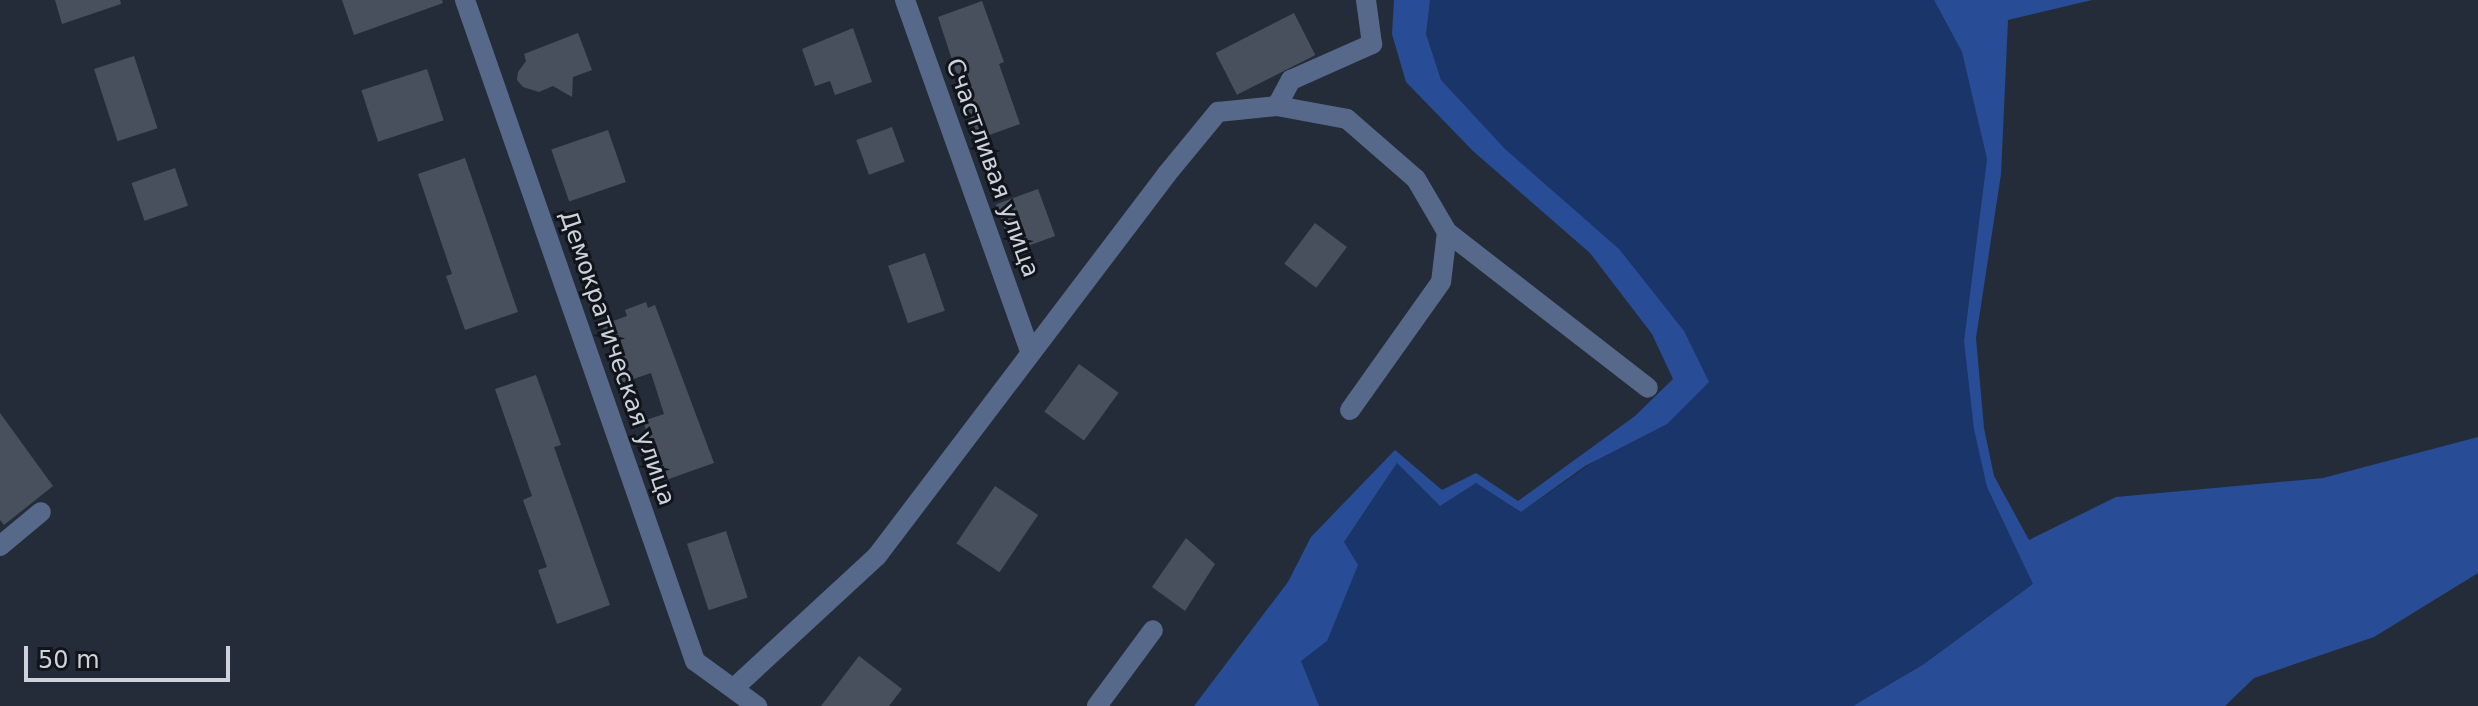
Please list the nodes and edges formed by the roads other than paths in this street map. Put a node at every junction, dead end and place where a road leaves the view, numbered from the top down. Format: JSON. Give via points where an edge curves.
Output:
{"nodes":[{"id":1,"x":465,"y":0,"type":"edge"},
{"id":2,"x":905,"y":0,"type":"edge"},
{"id":3,"x":1366,"y":0,"type":"edge"},
{"id":4,"x":1277,"y":106,"type":"junction"},
{"id":5,"x":1447,"y":232,"type":"junction"},
{"id":6,"x":1030,"y":352,"type":"junction"},
{"id":7,"x":1648,"y":388,"type":"dead end"},
{"id":8,"x":1350,"y":410,"type":"dead end"},
{"id":9,"x":41,"y":512,"type":"dead end"},
{"id":10,"x":0,"y":546,"type":"edge"},
{"id":11,"x":1153,"y":630,"type":"dead end"},
{"id":12,"x":734,"y":688,"type":"junction"},
{"id":13,"x":757,"y":706,"type":"edge"},
{"id":14,"x":1097,"y":706,"type":"edge"}],
"edges":[{"from":1,"to":12,"type":"street","name":"Демократическая улица","via":[[695,661]]},
{"from":2,"to":6,"type":"street","name":"Счастливая улица"},
{"from":3,"to":4,"type":"street","via":[[1372,44],[1291,80]]},
{"from":4,"to":5,"type":"street","via":[[1347,119],[1416,179]]},
{"from":4,"to":6,"type":"street","via":[[1218,112]]},
{"from":5,"to":7,"type":"street"},
{"from":5,"to":8,"type":"street","via":[[1441,282]]},
{"from":6,"to":12,"type":"street","via":[[877,556]]},
{"from":9,"to":10,"type":"street"},
{"from":11,"to":14,"type":"street"},
{"from":12,"to":13,"type":"street","name":"Демократическая улица"}]}
